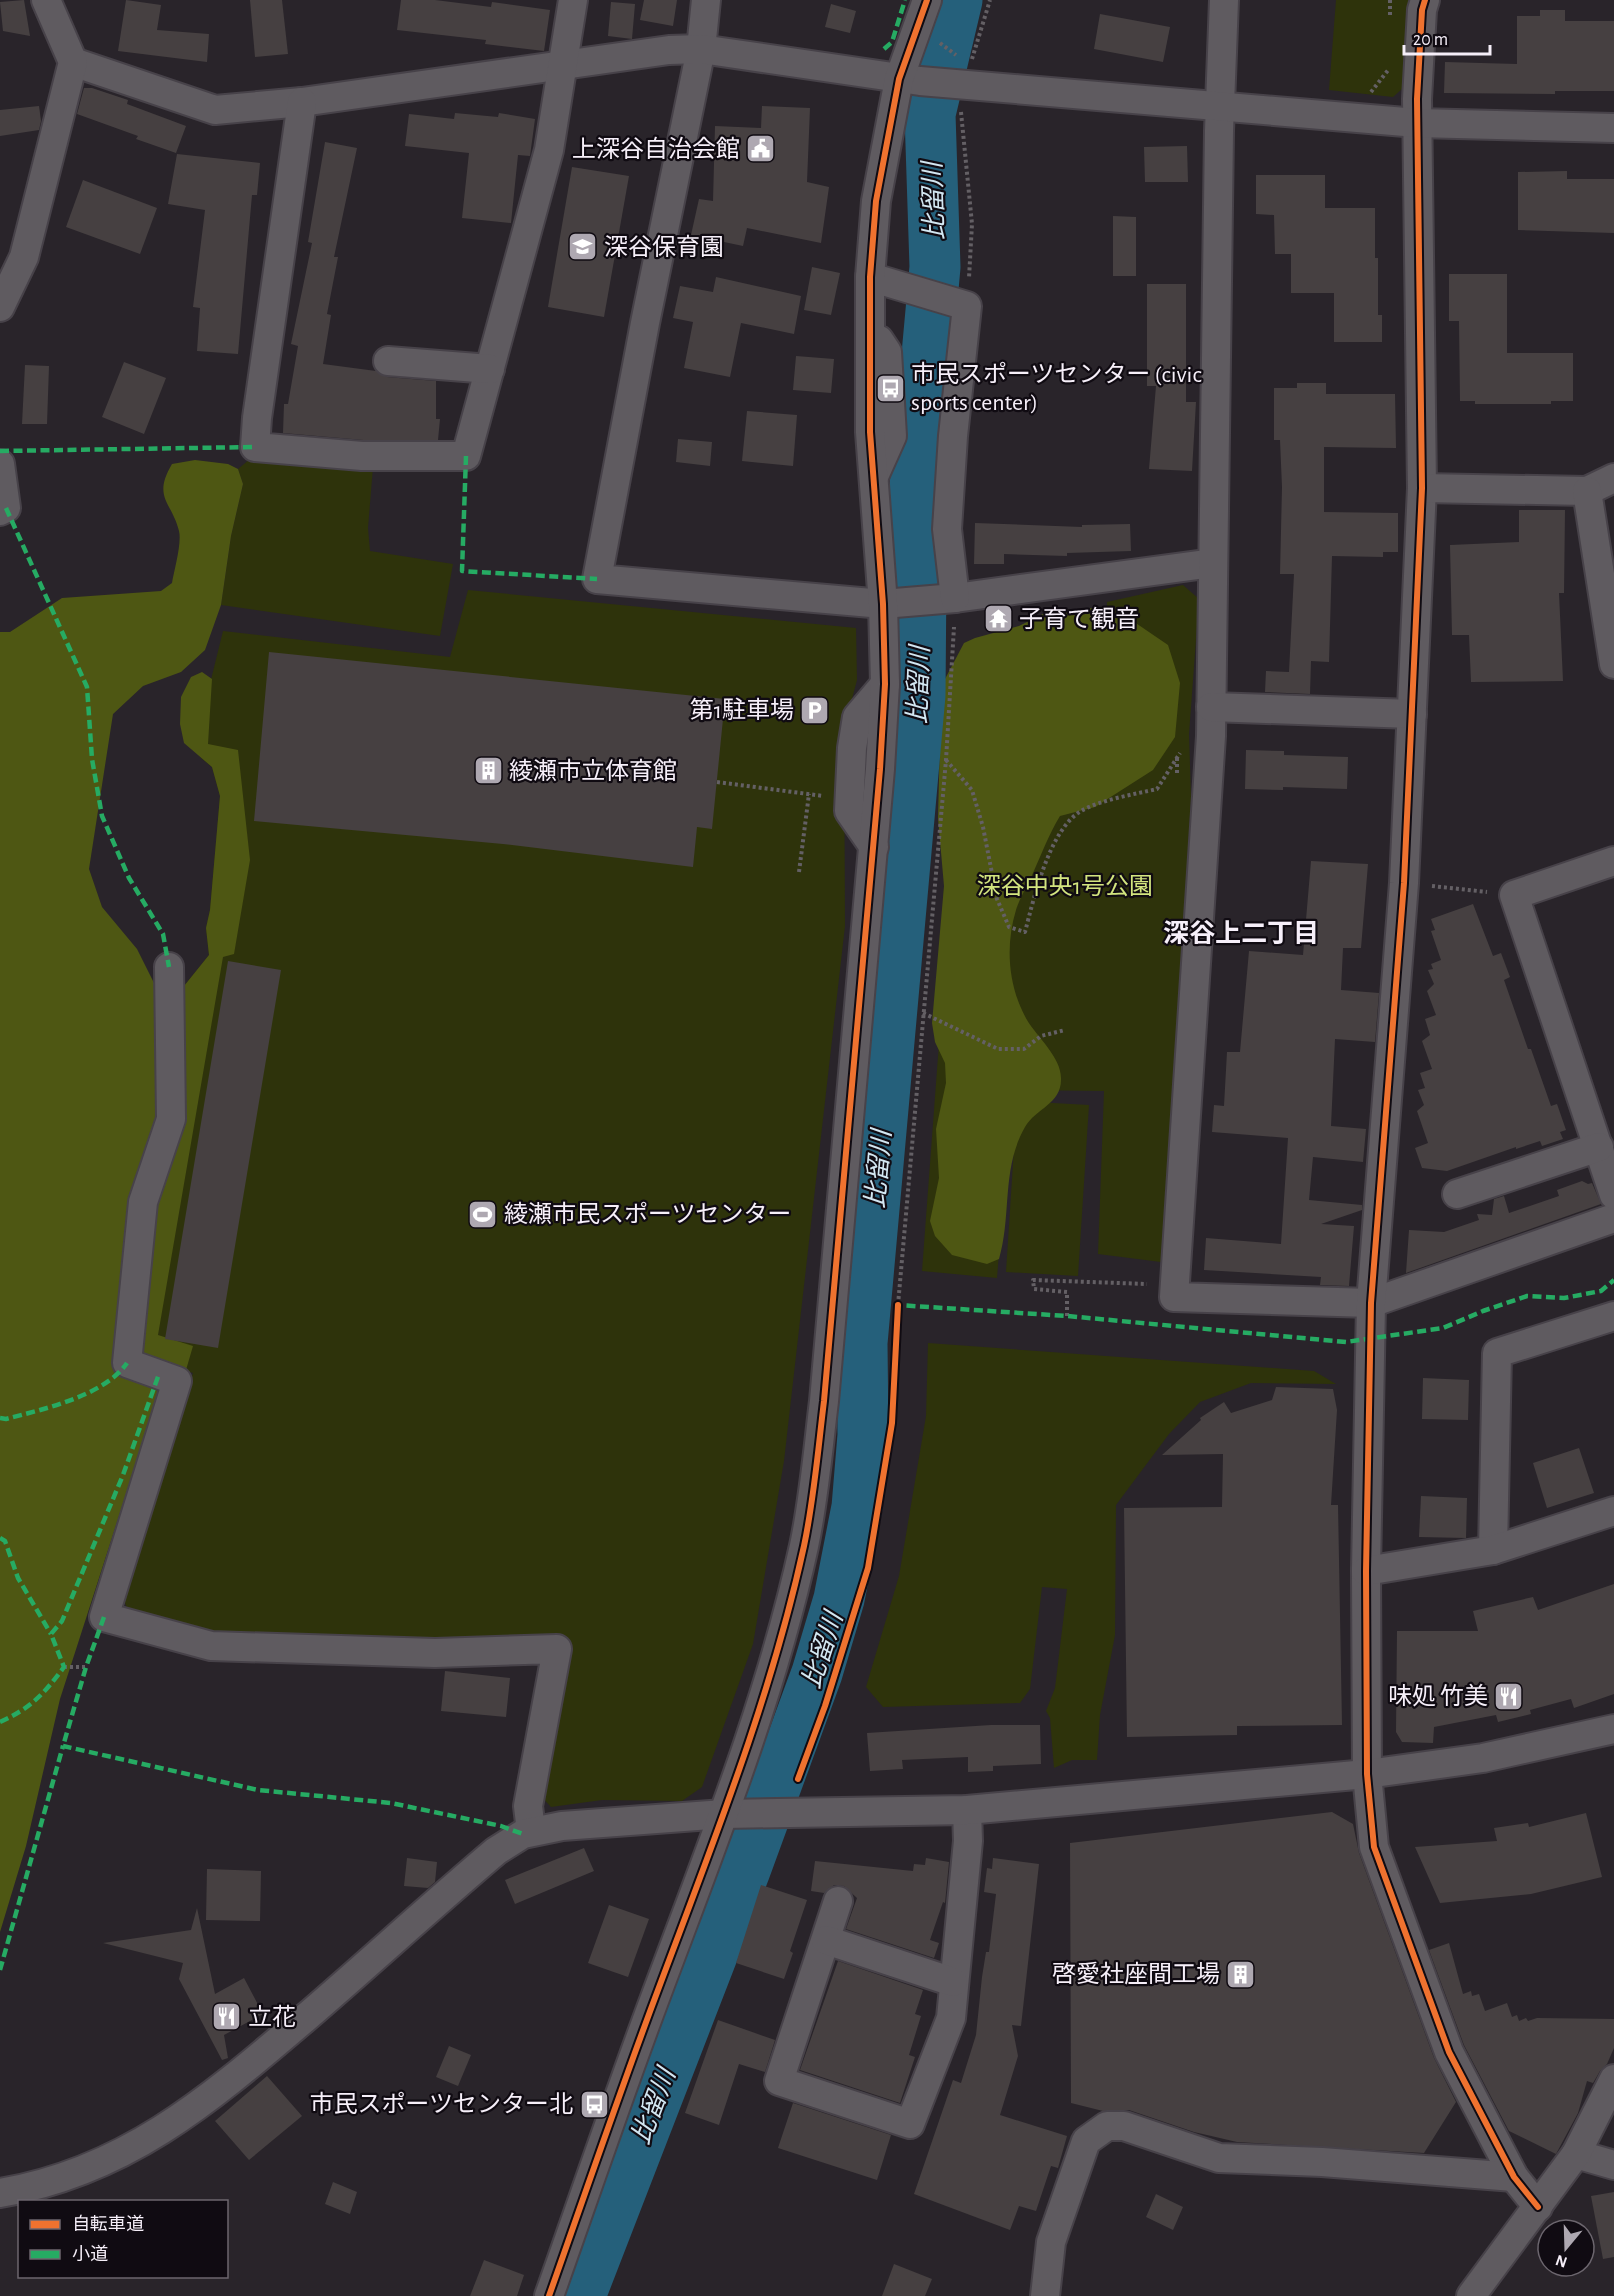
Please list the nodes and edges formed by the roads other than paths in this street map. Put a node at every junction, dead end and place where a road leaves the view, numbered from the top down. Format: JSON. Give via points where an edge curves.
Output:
{"nodes":[{"id":1,"x":46,"y":0,"type":"edge"},
{"id":2,"x":573,"y":0,"type":"edge"},
{"id":3,"x":706,"y":0,"type":"edge"},
{"id":4,"x":927,"y":0,"type":"edge"},
{"id":5,"x":1224,"y":0,"type":"edge"},
{"id":6,"x":1425,"y":0,"type":"edge"},
{"id":7,"x":701,"y":49,"type":"junction"},
{"id":8,"x":73,"y":62,"type":"junction"},
{"id":9,"x":562,"y":66,"type":"junction"},
{"id":10,"x":910,"y":80,"type":"junction"},
{"id":11,"x":302,"y":102,"type":"junction"},
{"id":12,"x":1220,"y":106,"type":"junction"},
{"id":13,"x":1417,"y":123,"type":"junction"},
{"id":14,"x":1614,"y":129,"type":"edge"},
{"id":15,"x":870,"y":277,"type":"junction"},
{"id":16,"x":0,"y":307,"type":"edge"},
{"id":17,"x":388,"y":361,"type":"dead end"},
{"id":18,"x":490,"y":369,"type":"junction"},
{"id":19,"x":0,"y":464,"type":"edge"},
{"id":20,"x":1614,"y":478,"type":"edge"},
{"id":21,"x":1422,"y":488,"type":"junction"},
{"id":22,"x":1587,"y":491,"type":"junction"},
{"id":23,"x":0,"y":511,"type":"edge"},
{"id":24,"x":1213,"y":563,"type":"junction"},
{"id":25,"x":947,"y":598,"type":"junction"},
{"id":26,"x":895,"y":603,"type":"junction"},
{"id":27,"x":1614,"y":664,"type":"edge"},
{"id":28,"x":1211,"y":707,"type":"junction"},
{"id":29,"x":1412,"y":714,"type":"junction"},
{"id":30,"x":1614,"y":861,"type":"edge"},
{"id":31,"x":170,"y":967,"type":"dead end"},
{"id":32,"x":1599,"y":1147,"type":"junction"},
{"id":33,"x":1457,"y":1194,"type":"dead end"},
{"id":34,"x":1614,"y":1195,"type":"edge"},
{"id":35,"x":1614,"y":1218,"type":"edge"},
{"id":36,"x":1371,"y":1303,"type":"junction"},
{"id":37,"x":1614,"y":1316,"type":"edge"},
{"id":38,"x":1614,"y":1511,"type":"edge"},
{"id":39,"x":1493,"y":1550,"type":"junction"},
{"id":40,"x":1366,"y":1570,"type":"junction"},
{"id":41,"x":1614,"y":1729,"type":"edge"},
{"id":42,"x":1367,"y":1774,"type":"junction"},
{"id":43,"x":967,"y":1810,"type":"junction"},
{"id":44,"x":732,"y":1814,"type":"junction"},
{"id":45,"x":531,"y":1831,"type":"junction"},
{"id":46,"x":838,"y":1901,"type":"dead end"},
{"id":47,"x":826,"y":1940,"type":"junction"},
{"id":48,"x":953,"y":1982,"type":"junction"},
{"id":49,"x":1614,"y":2079,"type":"edge"},
{"id":50,"x":1576,"y":2154,"type":"junction"},
{"id":51,"x":1614,"y":2165,"type":"edge"},
{"id":52,"x":1514,"y":2177,"type":"junction"},
{"id":53,"x":1,"y":2195,"type":"edge"},
{"id":54,"x":1538,"y":2207,"type":"junction"},
{"id":55,"x":549,"y":2296,"type":"edge"},
{"id":56,"x":1045,"y":2296,"type":"edge"},
{"id":57,"x":1471,"y":2296,"type":"edge"}],
"edges":[{"from":1,"to":8,"type":"street"},
{"from":2,"to":9,"type":"street"},
{"from":3,"to":7,"type":"street"},
{"from":4,"to":10,"type":"street"},
{"from":5,"to":12,"type":"street"},
{"from":6,"to":13,"type":"street"},
{"from":7,"to":9,"type":"street"},
{"from":7,"to":10,"type":"street"},
{"from":7,"to":26,"type":"street","via":[[597,579]]},
{"from":8,"to":11,"type":"street","via":[[215,110]]},
{"from":8,"to":16,"type":"street","via":[[24,257]]},
{"from":9,"to":11,"type":"street"},
{"from":9,"to":18,"type":"street","via":[[549,150]]},
{"from":10,"to":12,"type":"street","via":[[963,78]]},
{"from":10,"to":15,"type":"street","via":[[876,201]]},
{"from":11,"to":18,"type":"street","via":[[255,447],[362,456],[466,456]]},
{"from":12,"to":13,"type":"street"},
{"from":12,"to":24,"type":"street"},
{"from":13,"to":14,"type":"street"},
{"from":13,"to":21,"type":"street"},
{"from":15,"to":25,"type":"street","via":[[960,304],[947,529]]},
{"from":15,"to":26,"type":"street","via":[[870,432]]},
{"from":17,"to":18,"type":"street"},
{"from":19,"to":23,"type":"street","via":[[6,508]]},
{"from":20,"to":22,"type":"street"},
{"from":21,"to":22,"type":"street"},
{"from":21,"to":29,"type":"street"},
{"from":22,"to":27,"type":"street"},
{"from":24,"to":25,"type":"street"},
{"from":24,"to":28,"type":"street"},
{"from":25,"to":26,"type":"street"},
{"from":26,"to":44,"type":"street","via":[[812,1502],[795,1585]]},
{"from":28,"to":29,"type":"street"},
{"from":28,"to":36,"type":"street","via":[[1174,1297]]},
{"from":29,"to":36,"type":"street","via":[[1404,883]]},
{"from":30,"to":32,"type":"street","via":[[1514,895]]},
{"from":31,"to":45,"type":"street","via":[[171,1119],[143,1202],[127,1363],[177,1381],[104,1617],[211,1646],[435,1653],[557,1649],[528,1806]]},
{"from":32,"to":33,"type":"street"},
{"from":32,"to":34,"type":"street"},
{"from":35,"to":36,"type":"street"},
{"from":36,"to":40,"type":"street"},
{"from":37,"to":39,"type":"street","via":[[1497,1353]]},
{"from":38,"to":39,"type":"street"},
{"from":39,"to":40,"type":"street"},
{"from":40,"to":42,"type":"street"},
{"from":41,"to":42,"type":"street","via":[[1483,1758]]},
{"from":42,"to":43,"type":"street"},
{"from":42,"to":52,"type":"street","via":[[1374,1846],[1449,2052]]},
{"from":43,"to":44,"type":"street"},
{"from":43,"to":48,"type":"street","via":[[968,1841]]},
{"from":44,"to":45,"type":"street"},
{"from":44,"to":55,"type":"street","via":[[636,2048]]},
{"from":45,"to":53,"type":"street","via":[[496,1851],[218,2093],[102,2163]]},
{"from":46,"to":47,"type":"street"},
{"from":47,"to":48,"type":"street"},
{"from":47,"to":48,"type":"street","via":[[779,2081],[910,2124],[951,2018]]},
{"from":49,"to":50,"type":"street"},
{"from":50,"to":51,"type":"street"},
{"from":50,"to":54,"type":"street"},
{"from":52,"to":54,"type":"street"},
{"from":52,"to":56,"type":"street","via":[[1219,2158],[1124,2126],[1107,2126],[1086,2141],[1051,2242]]},
{"from":54,"to":57,"type":"street"}]}
